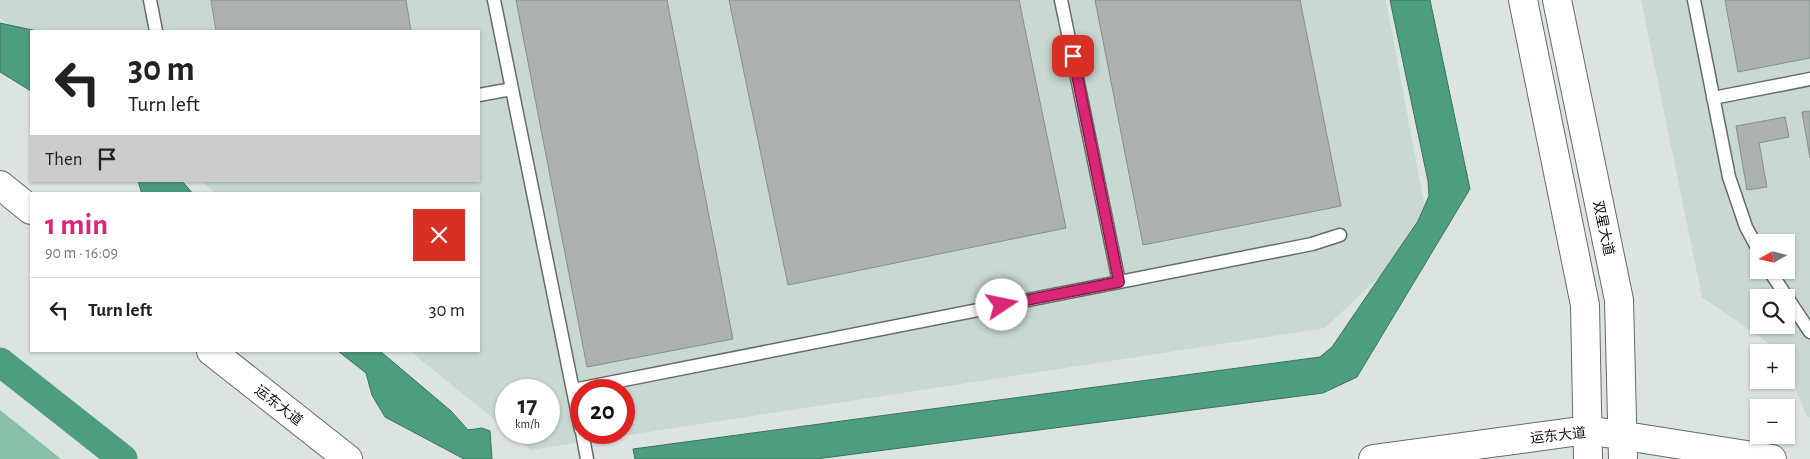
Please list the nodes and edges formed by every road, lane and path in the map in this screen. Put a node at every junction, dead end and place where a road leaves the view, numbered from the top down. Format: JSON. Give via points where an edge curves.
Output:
{"nodes":[{"id":1,"x":150,"y":0,"type":"edge"},
{"id":2,"x":494,"y":0,"type":"edge"},
{"id":3,"x":1061,"y":0,"type":"edge"},
{"id":4,"x":1524,"y":0,"type":"edge"},
{"id":5,"x":1557,"y":0,"type":"edge"},
{"id":6,"x":1694,"y":0,"type":"edge"},
{"id":7,"x":156,"y":30,"type":"edge"},
{"id":8,"x":1810,"y":79,"type":"edge"},
{"id":9,"x":512,"y":89,"type":"junction"},
{"id":10,"x":480,"y":95,"type":"edge"},
{"id":11,"x":1713,"y":98,"type":"junction"},
{"id":12,"x":0,"y":185,"type":"edge"},
{"id":13,"x":30,"y":209,"type":"edge"},
{"id":14,"x":1750,"y":234,"type":"edge"},
{"id":15,"x":1340,"y":235,"type":"dead end"},
{"id":16,"x":1775,"y":279,"type":"edge"},
{"id":17,"x":1119,"y":282,"type":"junction"},
{"id":18,"x":1810,"y":332,"type":"edge"},
{"id":19,"x":212,"y":352,"type":"edge"},
{"id":20,"x":571,"y":379,"type":"edge"},
{"id":21,"x":629,"y":379,"type":"edge"},
{"id":22,"x":1588,"y":430,"type":"junction"},
{"id":23,"x":584,"y":444,"type":"edge"},
{"id":24,"x":1623,"y":447,"type":"edge"},
{"id":25,"x":348,"y":459,"type":"edge"},
{"id":26,"x":587,"y":459,"type":"edge"},
{"id":27,"x":1373,"y":459,"type":"edge"},
{"id":28,"x":1588,"y":459,"type":"edge"},
{"id":29,"x":1772,"y":459,"type":"edge"}],
"edges":[{"from":1,"to":7,"type":"lane"},
{"from":2,"to":9,"type":"lane"},
{"from":3,"to":17,"type":"lane"},
{"from":4,"to":22,"type":"street","via":[[1585,305]]},
{"from":5,"to":24,"type":"street","name":"双星大道","via":[[1619,300]]},
{"from":6,"to":11,"type":"lane"},
{"from":8,"to":11,"type":"lane"},
{"from":9,"to":10,"type":"lane"},
{"from":9,"to":20,"type":"lane"},
{"from":11,"to":14,"type":"lane","via":[[1729,177]]},
{"from":12,"to":13,"type":"street"},
{"from":15,"to":17,"type":"lane","via":[[1312,244]]},
{"from":16,"to":18,"type":"lane"},
{"from":17,"to":21,"type":"lane"},
{"from":19,"to":25,"type":"street","name":"运东大道"},
{"from":22,"to":24,"type":"street","name":"运东大道"},
{"from":22,"to":27,"type":"street","name":"运东大道"},
{"from":22,"to":28,"type":"street"},
{"from":23,"to":26,"type":"lane"},
{"from":24,"to":29,"type":"street","name":"运东大道"}]}
